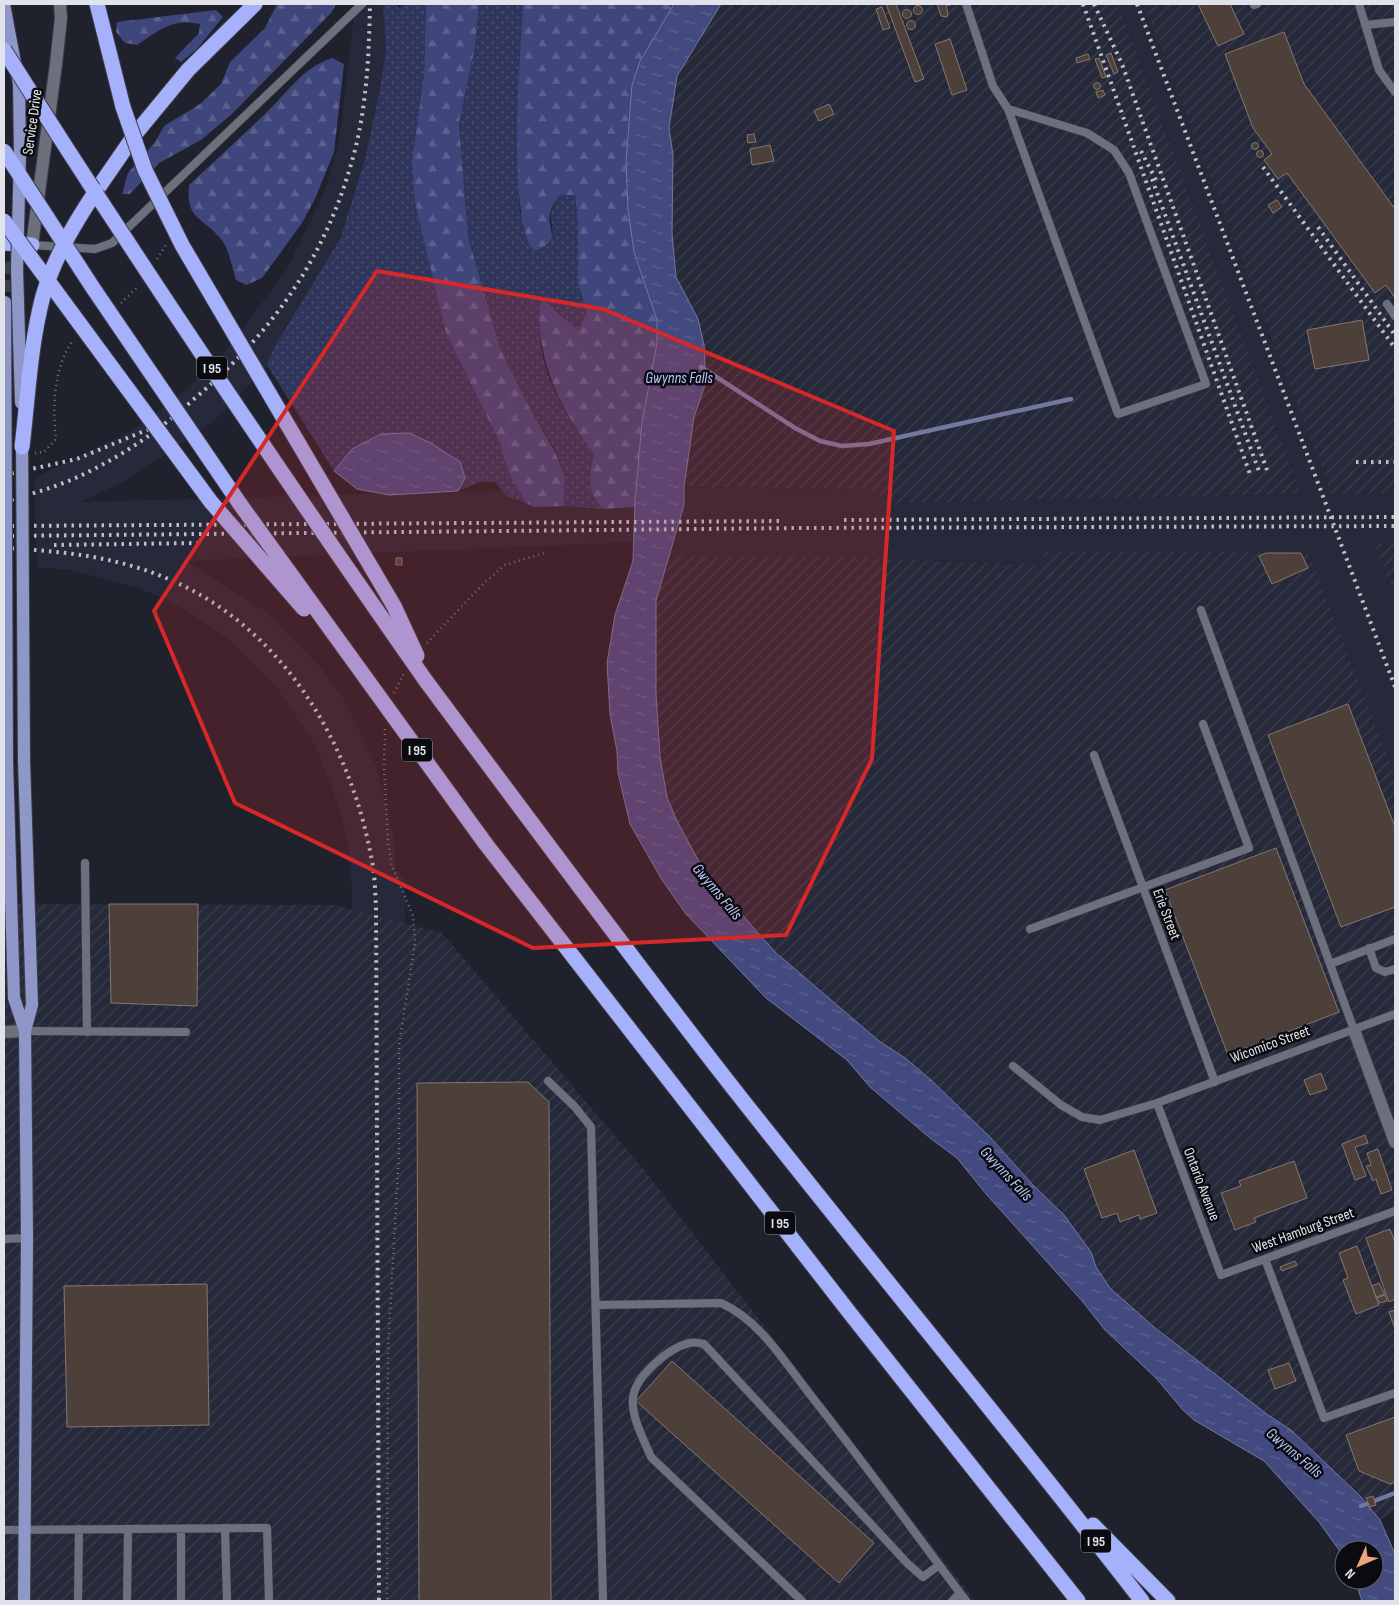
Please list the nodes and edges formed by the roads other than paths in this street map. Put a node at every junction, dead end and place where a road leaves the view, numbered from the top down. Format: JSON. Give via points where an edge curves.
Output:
{"nodes":[{"id":1,"x":4,"y":4,"type":"edge"},
{"id":2,"x":60,"y":4,"type":"edge"},
{"id":3,"x":98,"y":4,"type":"edge"},
{"id":4,"x":256,"y":4,"type":"edge"},
{"id":5,"x":362,"y":4,"type":"edge"},
{"id":6,"x":966,"y":4,"type":"edge"},
{"id":7,"x":1359,"y":4,"type":"edge"},
{"id":8,"x":1395,"y":22,"type":"edge"},
{"id":9,"x":1365,"y":25,"type":"junction"},
{"id":10,"x":4,"y":50,"type":"edge"},
{"id":11,"x":1395,"y":92,"type":"edge"},
{"id":12,"x":1008,"y":108,"type":"junction"},
{"id":13,"x":4,"y":151,"type":"edge"},
{"id":14,"x":4,"y":221,"type":"edge"},
{"id":15,"x":4,"y":243,"type":"edge"},
{"id":16,"x":32,"y":245,"type":"junction"},
{"id":17,"x":5,"y":302,"type":"edge"},
{"id":18,"x":1387,"y":304,"type":"dead end"},
{"id":19,"x":1395,"y":316,"type":"edge"},
{"id":20,"x":4,"y":401,"type":"edge"},
{"id":21,"x":6,"y":415,"type":"junction"},
{"id":22,"x":22,"y":447,"type":"junction"},
{"id":23,"x":1201,"y":610,"type":"dead end"},
{"id":24,"x":348,"y":656,"type":"junction"},
{"id":25,"x":426,"y":681,"type":"junction"},
{"id":26,"x":1203,"y":724,"type":"dead end"},
{"id":27,"x":1094,"y":756,"type":"dead end"},
{"id":28,"x":85,"y":863,"type":"dead end"},
{"id":29,"x":1143,"y":887,"type":"junction"},
{"id":30,"x":1030,"y":929,"type":"dead end"},
{"id":31,"x":1395,"y":939,"type":"edge"},
{"id":32,"x":1369,"y":948,"type":"junction"},
{"id":33,"x":1330,"y":964,"type":"junction"},
{"id":34,"x":1395,"y":969,"type":"edge"},
{"id":35,"x":1395,"y":1014,"type":"edge"},
{"id":36,"x":1354,"y":1030,"type":"junction"},
{"id":37,"x":4,"y":1032,"type":"edge"},
{"id":38,"x":25,"y":1032,"type":"junction"},
{"id":39,"x":87,"y":1032,"type":"junction"},
{"id":40,"x":186,"y":1032,"type":"dead end"},
{"id":41,"x":1013,"y":1066,"type":"dead end"},
{"id":42,"x":548,"y":1081,"type":"dead end"},
{"id":43,"x":1215,"y":1082,"type":"junction"},
{"id":44,"x":1157,"y":1103,"type":"junction"},
{"id":45,"x":1395,"y":1142,"type":"edge"},
{"id":46,"x":1395,"y":1210,"type":"edge"},
{"id":47,"x":27,"y":1238,"type":"junction"},
{"id":48,"x":4,"y":1239,"type":"edge"},
{"id":49,"x":1265,"y":1259,"type":"junction"},
{"id":50,"x":1221,"y":1275,"type":"joint"},
{"id":51,"x":597,"y":1305,"type":"junction"},
{"id":52,"x":1395,"y":1393,"type":"edge"},
{"id":53,"x":1049,"y":1481,"type":"junction"},
{"id":54,"x":181,"y":1528,"type":"junction"},
{"id":55,"x":225,"y":1528,"type":"junction"},
{"id":56,"x":79,"y":1529,"type":"junction"},
{"id":57,"x":128,"y":1529,"type":"junction"},
{"id":58,"x":4,"y":1530,"type":"edge"},
{"id":59,"x":25,"y":1530,"type":"junction"},
{"id":60,"x":939,"y":1565,"type":"junction"},
{"id":61,"x":960,"y":1593,"type":"junction"},
{"id":62,"x":24,"y":1601,"type":"edge"},
{"id":63,"x":78,"y":1601,"type":"edge"},
{"id":64,"x":128,"y":1601,"type":"edge"},
{"id":65,"x":181,"y":1601,"type":"edge"},
{"id":66,"x":227,"y":1601,"type":"edge"},
{"id":67,"x":269,"y":1601,"type":"edge"},
{"id":68,"x":603,"y":1601,"type":"edge"},
{"id":69,"x":802,"y":1601,"type":"edge"},
{"id":70,"x":952,"y":1601,"type":"edge"},
{"id":71,"x":966,"y":1601,"type":"edge"},
{"id":72,"x":1078,"y":1601,"type":"edge"},
{"id":73,"x":1142,"y":1601,"type":"edge"},
{"id":74,"x":1168,"y":1601,"type":"edge"}],
"edges":[{"from":1,"to":22,"type":"main road","bridge":true,"via":[[19,84],[17,269]]},
{"from":2,"to":16,"type":"street","name":"Service Drive","via":[[56,64]]},
{"from":3,"to":25,"type":"highway","bridge":true,"via":[[123,107],[145,170],[163,208],[238,344],[394,606]]},
{"from":4,"to":22,"type":"highway","bridge":true,"via":[[188,70],[136,133],[67,239],[44,295],[37,324]]},
{"from":5,"to":16,"type":"lane","via":[[112,243],[95,249]]},
{"from":6,"to":12,"type":"lane","via":[[993,86]]},
{"from":7,"to":9,"type":"lane"},
{"from":8,"to":9,"type":"lane"},
{"from":9,"to":11,"type":"lane","via":[[1378,70]]},
{"from":10,"to":25,"type":"highway","number":"I 95","bridge":true,"via":[[146,270]]},
{"from":12,"to":12,"type":"lane","via":[[1118,414],[1206,384],[1129,173],[1114,150],[1087,133]]},
{"from":13,"to":24,"type":"highway","number":"I 95","bridge":true,"via":[[173,407]]},
{"from":14,"to":24,"type":"highway","bridge":true,"via":[[211,502]]},
{"from":15,"to":16,"type":"highway"},
{"from":17,"to":21,"type":"main road","bridge":true},
{"from":18,"to":19,"type":"lane"},
{"from":20,"to":21,"type":"main road","bridge":true},
{"from":21,"to":38,"type":"main road","bridge":true,"via":[[7,762],[14,998]]},
{"from":22,"to":38,"type":"main road","bridge":true,"via":[[24,761],[32,1005]]},
{"from":23,"to":33,"type":"lane"},
{"from":24,"to":72,"type":"highway","number":"I 95","bridge":true,"via":[[485,843]]},
{"from":25,"to":53,"type":"highway","number":"I 95","via":[[726,1079]]},
{"from":26,"to":29,"type":"lane","via":[[1249,848]]},
{"from":27,"to":29,"type":"lane","name":"Erie Street"},
{"from":28,"to":39,"type":"lane"},
{"from":29,"to":30,"type":"lane"},
{"from":29,"to":43,"type":"lane","name":"Erie Street"},
{"from":31,"to":32,"type":"lane"},
{"from":32,"to":33,"type":"lane"},
{"from":32,"to":34,"type":"lane","via":[[1376,968],[1385,972]]},
{"from":33,"to":36,"type":"lane"},
{"from":35,"to":36,"type":"lane","name":"Wicomico Street"},
{"from":36,"to":43,"type":"lane","name":"Wicomico Street"},
{"from":36,"to":45,"type":"street"},
{"from":37,"to":38,"type":"street"},
{"from":38,"to":39,"type":"lane"},
{"from":38,"to":47,"type":"main road"},
{"from":39,"to":40,"type":"lane"},
{"from":41,"to":44,"type":"lane","name":"Wicomico Street","via":[[1061,1106],[1082,1117],[1100,1120]]},
{"from":42,"to":51,"type":"lane","via":[[591,1127]]},
{"from":43,"to":44,"type":"lane","name":"Wicomico Street"},
{"from":44,"to":50,"type":"lane","name":"Ontario Avenue"},
{"from":46,"to":49,"type":"lane","name":"West Hamburg Street"},
{"from":47,"to":48,"type":"lane"},
{"from":47,"to":59,"type":"main road"},
{"from":49,"to":50,"type":"lane","name":"West Hamburg Street"},
{"from":49,"to":52,"type":"lane","via":[[1324,1418]]},
{"from":51,"to":60,"type":"lane","via":[[720,1303],[737,1310],[757,1327]]},
{"from":51,"to":68,"type":"lane"},
{"from":53,"to":73,"type":"highway","number":"I 95"},
{"from":53,"to":74,"type":"highway"},
{"from":54,"to":55,"type":"lane"},
{"from":54,"to":57,"type":"lane"},
{"from":54,"to":65,"type":"lane"},
{"from":55,"to":66,"type":"lane"},
{"from":55,"to":67,"type":"lane","via":[[267,1528]]},
{"from":56,"to":57,"type":"lane"},
{"from":56,"to":59,"type":"lane"},
{"from":56,"to":63,"type":"lane"},
{"from":57,"to":64,"type":"lane"},
{"from":58,"to":59,"type":"lane"},
{"from":59,"to":62,"type":"main road"},
{"from":60,"to":61,"type":"lane"},
{"from":60,"to":69,"type":"lane","via":[[923,1577],[908,1564],[704,1344],[690,1342],[663,1356],[635,1386],[633,1400],[640,1432],[651,1457]]},
{"from":61,"to":70,"type":"lane"},
{"from":61,"to":71,"type":"lane"}]}
